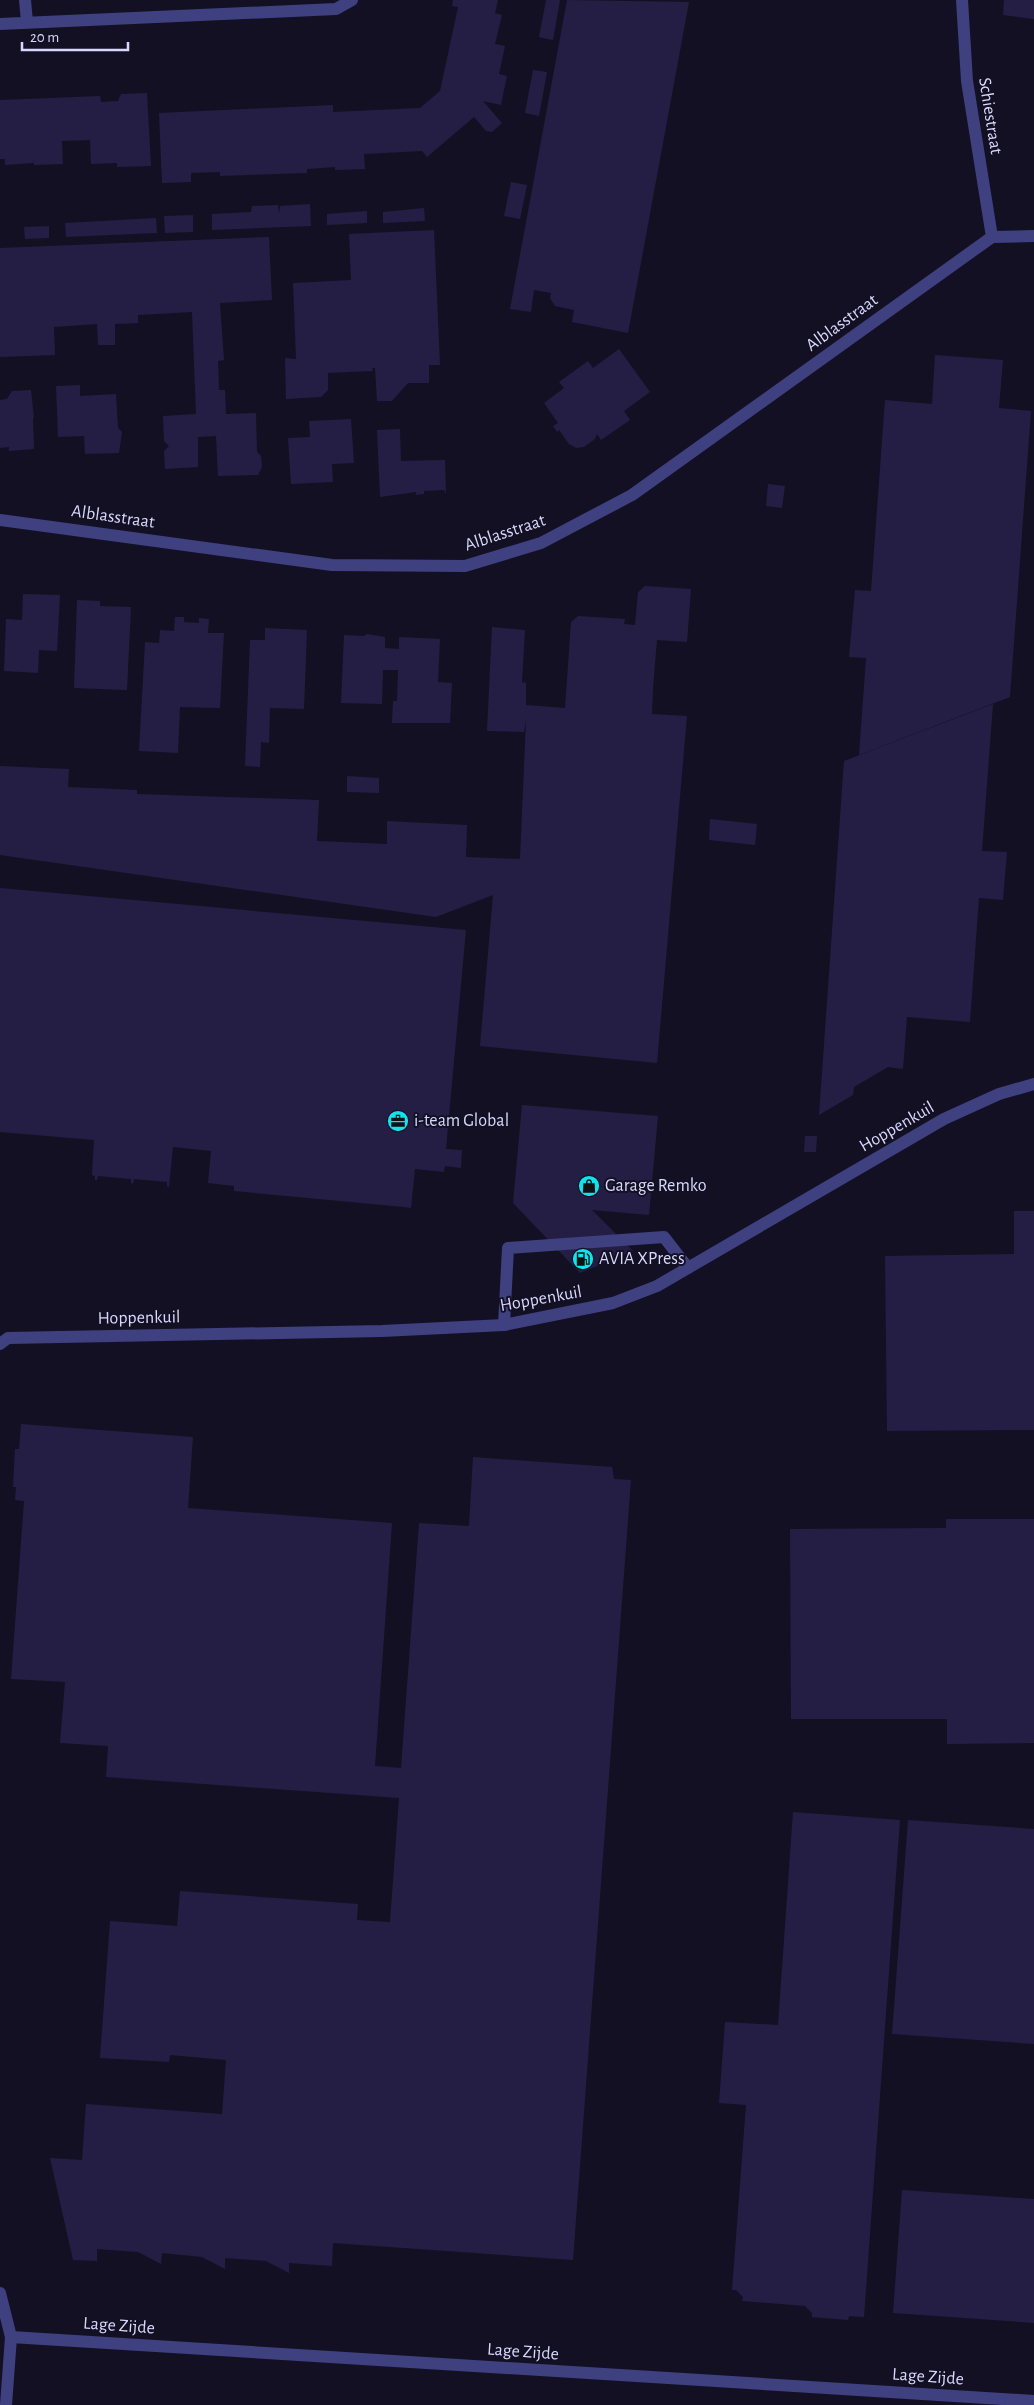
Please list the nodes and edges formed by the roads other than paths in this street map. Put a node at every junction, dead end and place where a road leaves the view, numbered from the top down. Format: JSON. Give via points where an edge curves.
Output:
{"nodes":[{"id":1,"x":25,"y":0,"type":"edge"},
{"id":2,"x":352,"y":0,"type":"edge"},
{"id":3,"x":962,"y":0,"type":"edge"},
{"id":4,"x":27,"y":22,"type":"junction"},
{"id":5,"x":0,"y":24,"type":"edge"},
{"id":6,"x":1034,"y":236,"type":"edge"},
{"id":7,"x":992,"y":237,"type":"junction"},
{"id":8,"x":0,"y":520,"type":"edge"},
{"id":9,"x":1034,"y":1084,"type":"edge"},
{"id":10,"x":688,"y":1268,"type":"junction"},
{"id":11,"x":504,"y":1325,"type":"junction"},
{"id":12,"x":0,"y":1344,"type":"edge"},
{"id":13,"x":0,"y":2293,"type":"edge"},
{"id":14,"x":11,"y":2337,"type":"junction"},
{"id":15,"x":1034,"y":2401,"type":"edge"},
{"id":16,"x":6,"y":2405,"type":"edge"}],
"edges":[{"from":1,"to":4,"type":"street"},
{"from":2,"to":4,"type":"street","via":[[336,9]]},
{"from":3,"to":7,"type":"street","name":"Schiestraat","via":[[967,81]]},
{"from":4,"to":5,"type":"street"},
{"from":6,"to":7,"type":"street"},
{"from":7,"to":8,"type":"street","name":"Alblasstraat","via":[[632,495],[541,543],[465,566],[332,565]]},
{"from":9,"to":10,"type":"street","name":"Hoppenkuil","via":[[999,1094],[944,1119]]},
{"from":10,"to":11,"type":"street","name":"Hoppenkuil","via":[[657,1286],[613,1303]]},
{"from":10,"to":11,"type":"street","via":[[664,1237],[508,1248]]},
{"from":11,"to":12,"type":"street","name":"Hoppenkuil","via":[[382,1331],[8,1338]]},
{"from":13,"to":14,"type":"street"},
{"from":14,"to":15,"type":"street","name":"Lage Zijde"},
{"from":14,"to":16,"type":"street"}]}
